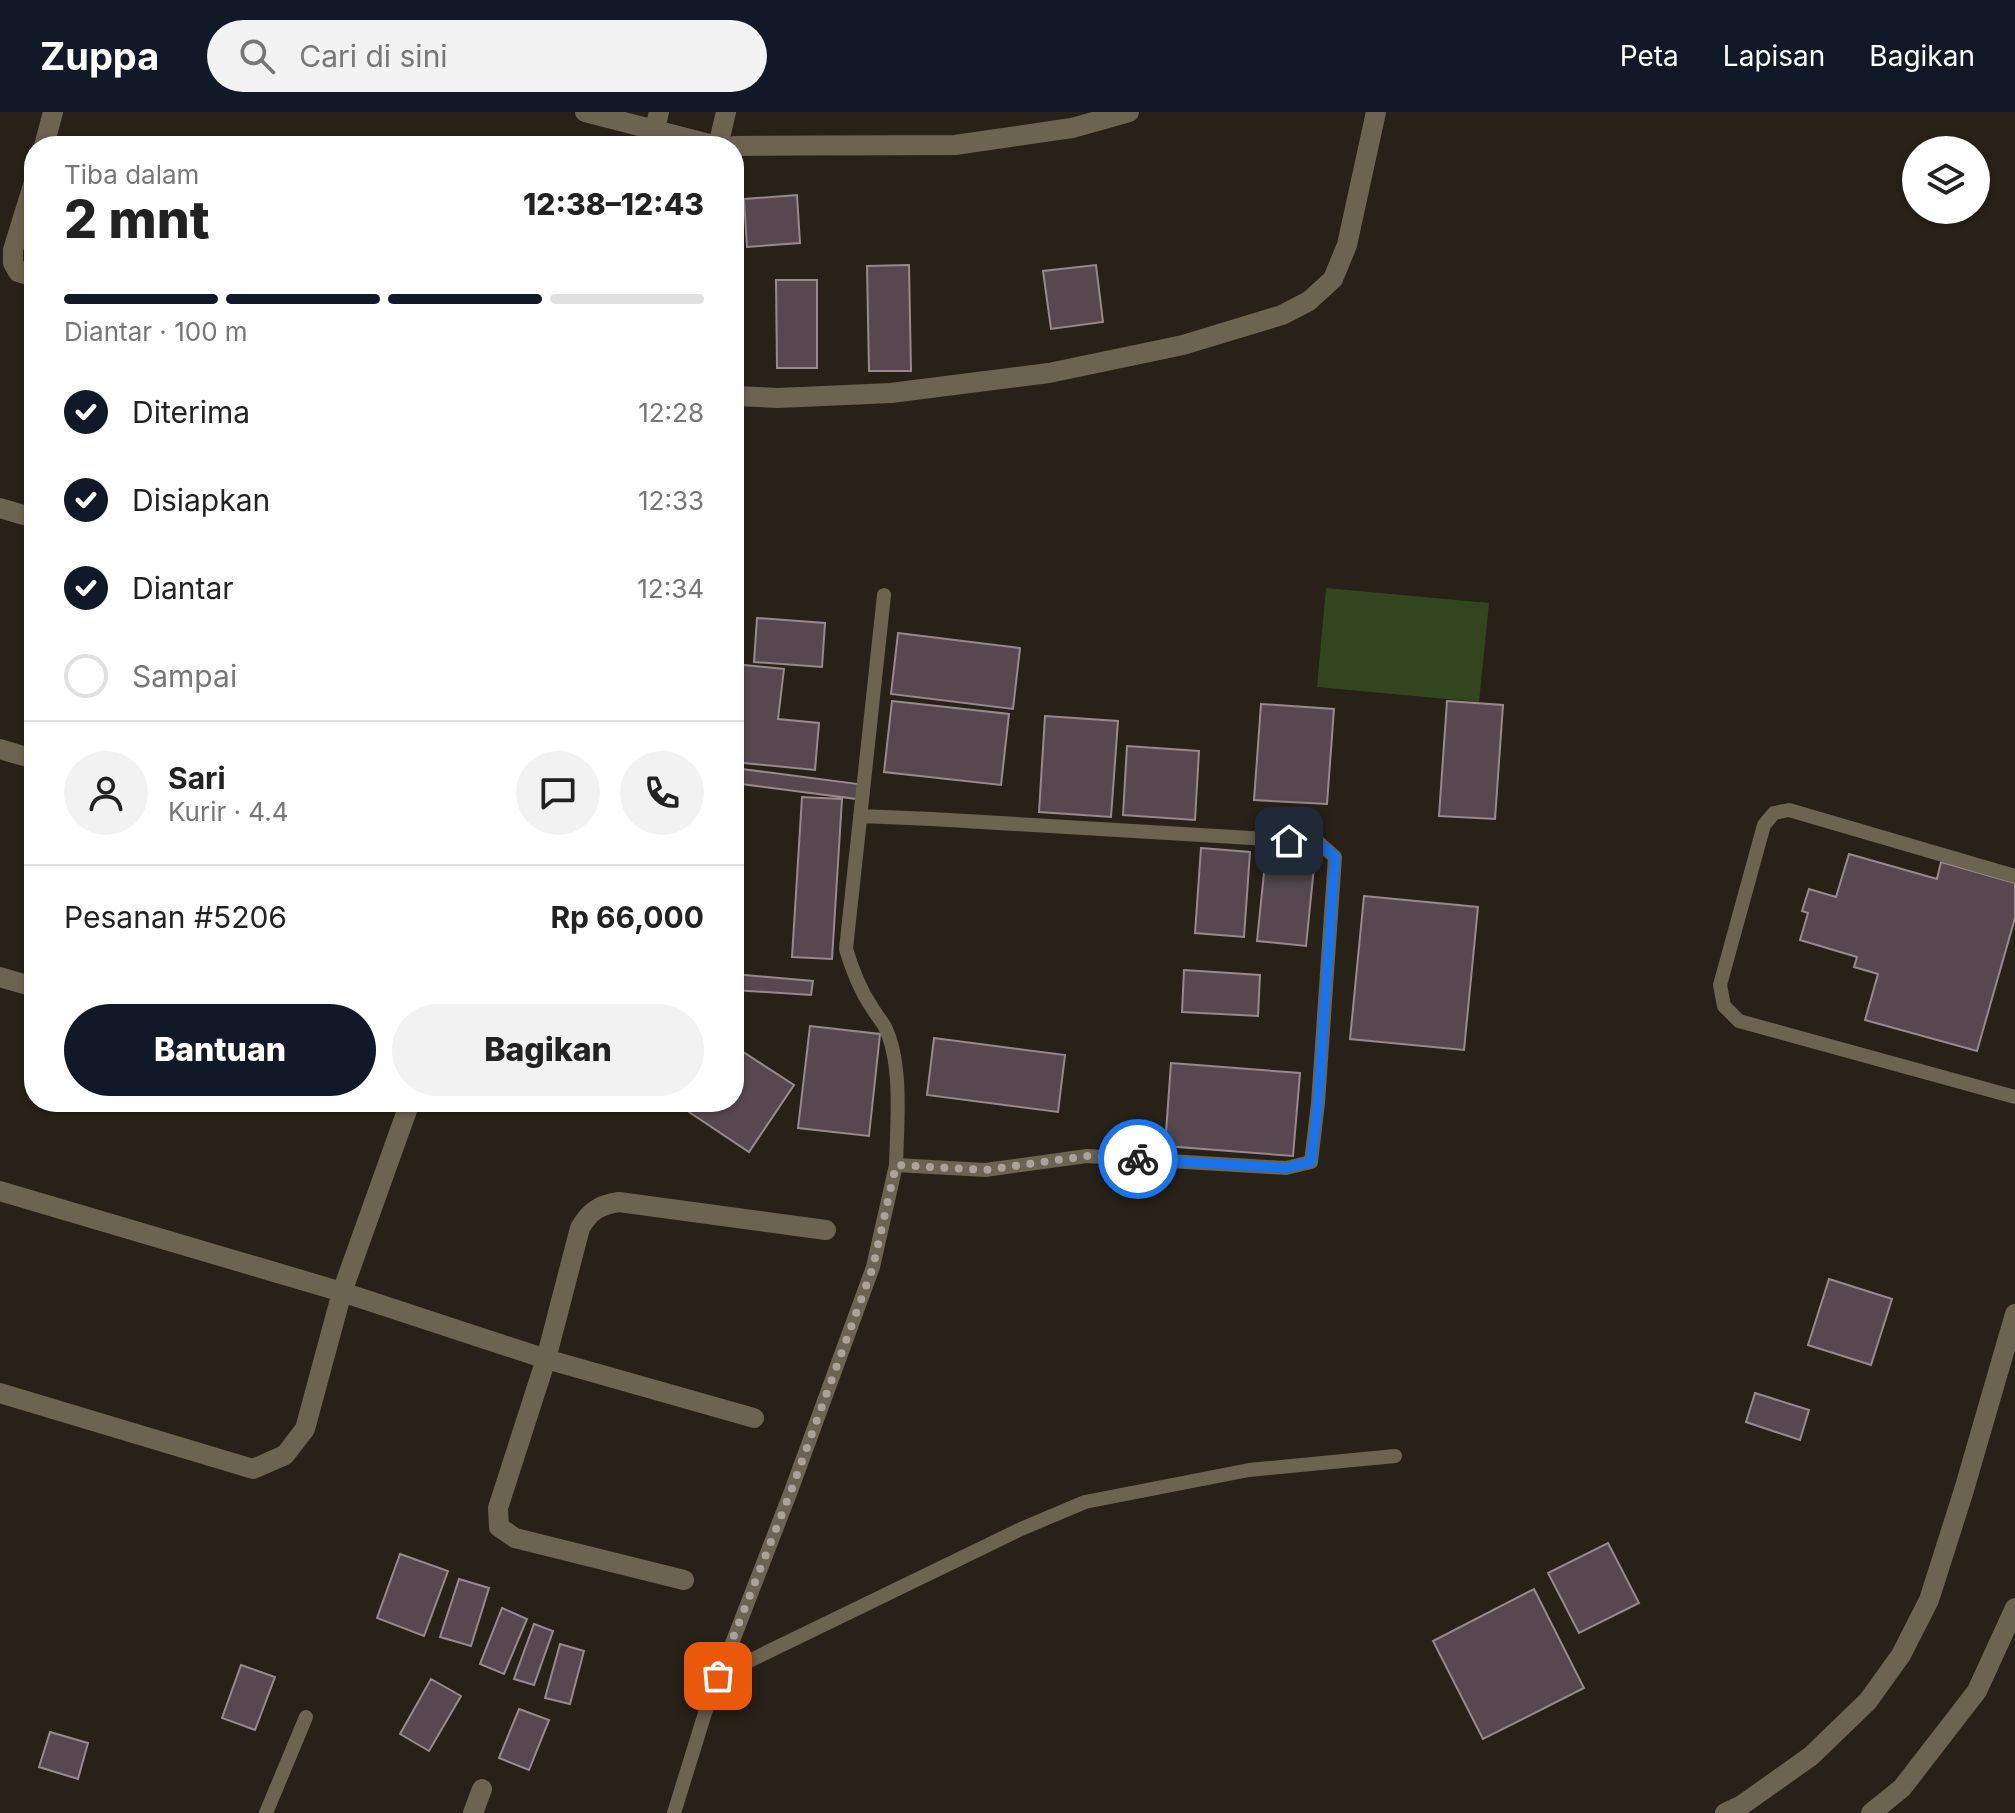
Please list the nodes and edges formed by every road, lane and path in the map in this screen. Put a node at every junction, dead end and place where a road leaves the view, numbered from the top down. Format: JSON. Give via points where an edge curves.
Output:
{"nodes":[{"id":1,"x":53,"y":112,"type":"edge"},
{"id":2,"x":585,"y":112,"type":"edge"},
{"id":3,"x":726,"y":112,"type":"edge"},
{"id":4,"x":1129,"y":112,"type":"edge"},
{"id":5,"x":1376,"y":112,"type":"edge"},
{"id":6,"x":655,"y":130,"type":"edge"},
{"id":7,"x":47,"y":136,"type":"edge"},
{"id":8,"x":678,"y":136,"type":"edge"},
{"id":9,"x":720,"y":136,"type":"edge"},
{"id":10,"x":744,"y":146,"type":"edge"},
{"id":11,"x":24,"y":225,"type":"edge"},
{"id":12,"x":24,"y":274,"type":"edge"},
{"id":13,"x":744,"y":396,"type":"edge"},
{"id":14,"x":0,"y":508,"type":"edge"},
{"id":15,"x":24,"y":515,"type":"edge"},
{"id":16,"x":884,"y":595,"type":"dead end"},
{"id":17,"x":0,"y":749,"type":"edge"},
{"id":18,"x":24,"y":756,"type":"edge"},
{"id":19,"x":860,"y":816,"type":"junction"},
{"id":20,"x":2015,"y":876,"type":"edge"},
{"id":21,"x":0,"y":977,"type":"edge"},
{"id":22,"x":24,"y":984,"type":"edge"},
{"id":23,"x":2015,"y":1097,"type":"edge"},
{"id":24,"x":406,"y":1112,"type":"edge"},
{"id":25,"x":896,"y":1165,"type":"junction"},
{"id":26,"x":0,"y":1191,"type":"edge"},
{"id":27,"x":826,"y":1230,"type":"dead end"},
{"id":28,"x":342,"y":1292,"type":"junction"},
{"id":29,"x":2015,"y":1314,"type":"edge"},
{"id":30,"x":546,"y":1359,"type":"junction"},
{"id":31,"x":0,"y":1393,"type":"edge"},
{"id":32,"x":754,"y":1418,"type":"dead end"},
{"id":33,"x":1395,"y":1456,"type":"dead end"},
{"id":34,"x":684,"y":1580,"type":"dead end"},
{"id":35,"x":2015,"y":1608,"type":"edge"},
{"id":36,"x":718,"y":1676,"type":"junction"},
{"id":37,"x":306,"y":1717,"type":"dead end"},
{"id":38,"x":482,"y":1789,"type":"dead end"},
{"id":39,"x":266,"y":1813,"type":"edge"},
{"id":40,"x":473,"y":1813,"type":"edge"},
{"id":41,"x":674,"y":1813,"type":"edge"},
{"id":42,"x":1725,"y":1813,"type":"edge"},
{"id":43,"x":1871,"y":1813,"type":"edge"}],
"edges":[{"from":1,"to":7,"type":"street"},
{"from":2,"to":6,"type":"street"},
{"from":3,"to":9,"type":"street"},
{"from":4,"to":10,"type":"street","via":[[1072,128],[955,145]]},
{"from":5,"to":13,"type":"street","via":[[1347,245],[1333,279],[1309,301],[1282,315],[1183,345],[1049,373],[891,393]]},
{"from":6,"to":8,"type":"street"},
{"from":11,"to":12,"type":"street","via":[[13,263]]},
{"from":14,"to":15,"type":"street"},
{"from":16,"to":19,"type":"lane"},
{"from":17,"to":18,"type":"street"},
{"from":19,"to":25,"type":"lane","via":[[846,949],[891,1047],[898,1086]]},
{"from":19,"to":25,"type":"lane","via":[[1318,842],[1335,857],[1311,1162],[1286,1168],[1087,1156],[985,1170]]},
{"from":20,"to":23,"type":"lane","via":[[1789,810],[1774,813],[1764,825],[1720,985],[1724,1006],[1739,1021]]},
{"from":21,"to":22,"type":"street"},
{"from":24,"to":28,"type":"street"},
{"from":25,"to":36,"type":"lane","via":[[873,1267]]},
{"from":26,"to":28,"type":"street"},
{"from":27,"to":30,"type":"street","via":[[605,1204],[580,1228]]},
{"from":28,"to":30,"type":"street"},
{"from":28,"to":31,"type":"street","via":[[305,1429],[285,1455],[253,1469]]},
{"from":29,"to":42,"type":"street","via":[[1929,1600],[1901,1655],[1868,1701],[1811,1756]]},
{"from":30,"to":32,"type":"street"},
{"from":30,"to":34,"type":"street","via":[[498,1508],[499,1527],[515,1538]]},
{"from":33,"to":36,"type":"lane","via":[[1249,1470],[1085,1502]]},
{"from":35,"to":43,"type":"street","via":[[1977,1691],[1902,1788]]},
{"from":36,"to":41,"type":"lane"},
{"from":37,"to":39,"type":"lane"},
{"from":38,"to":40,"type":"street"}]}
